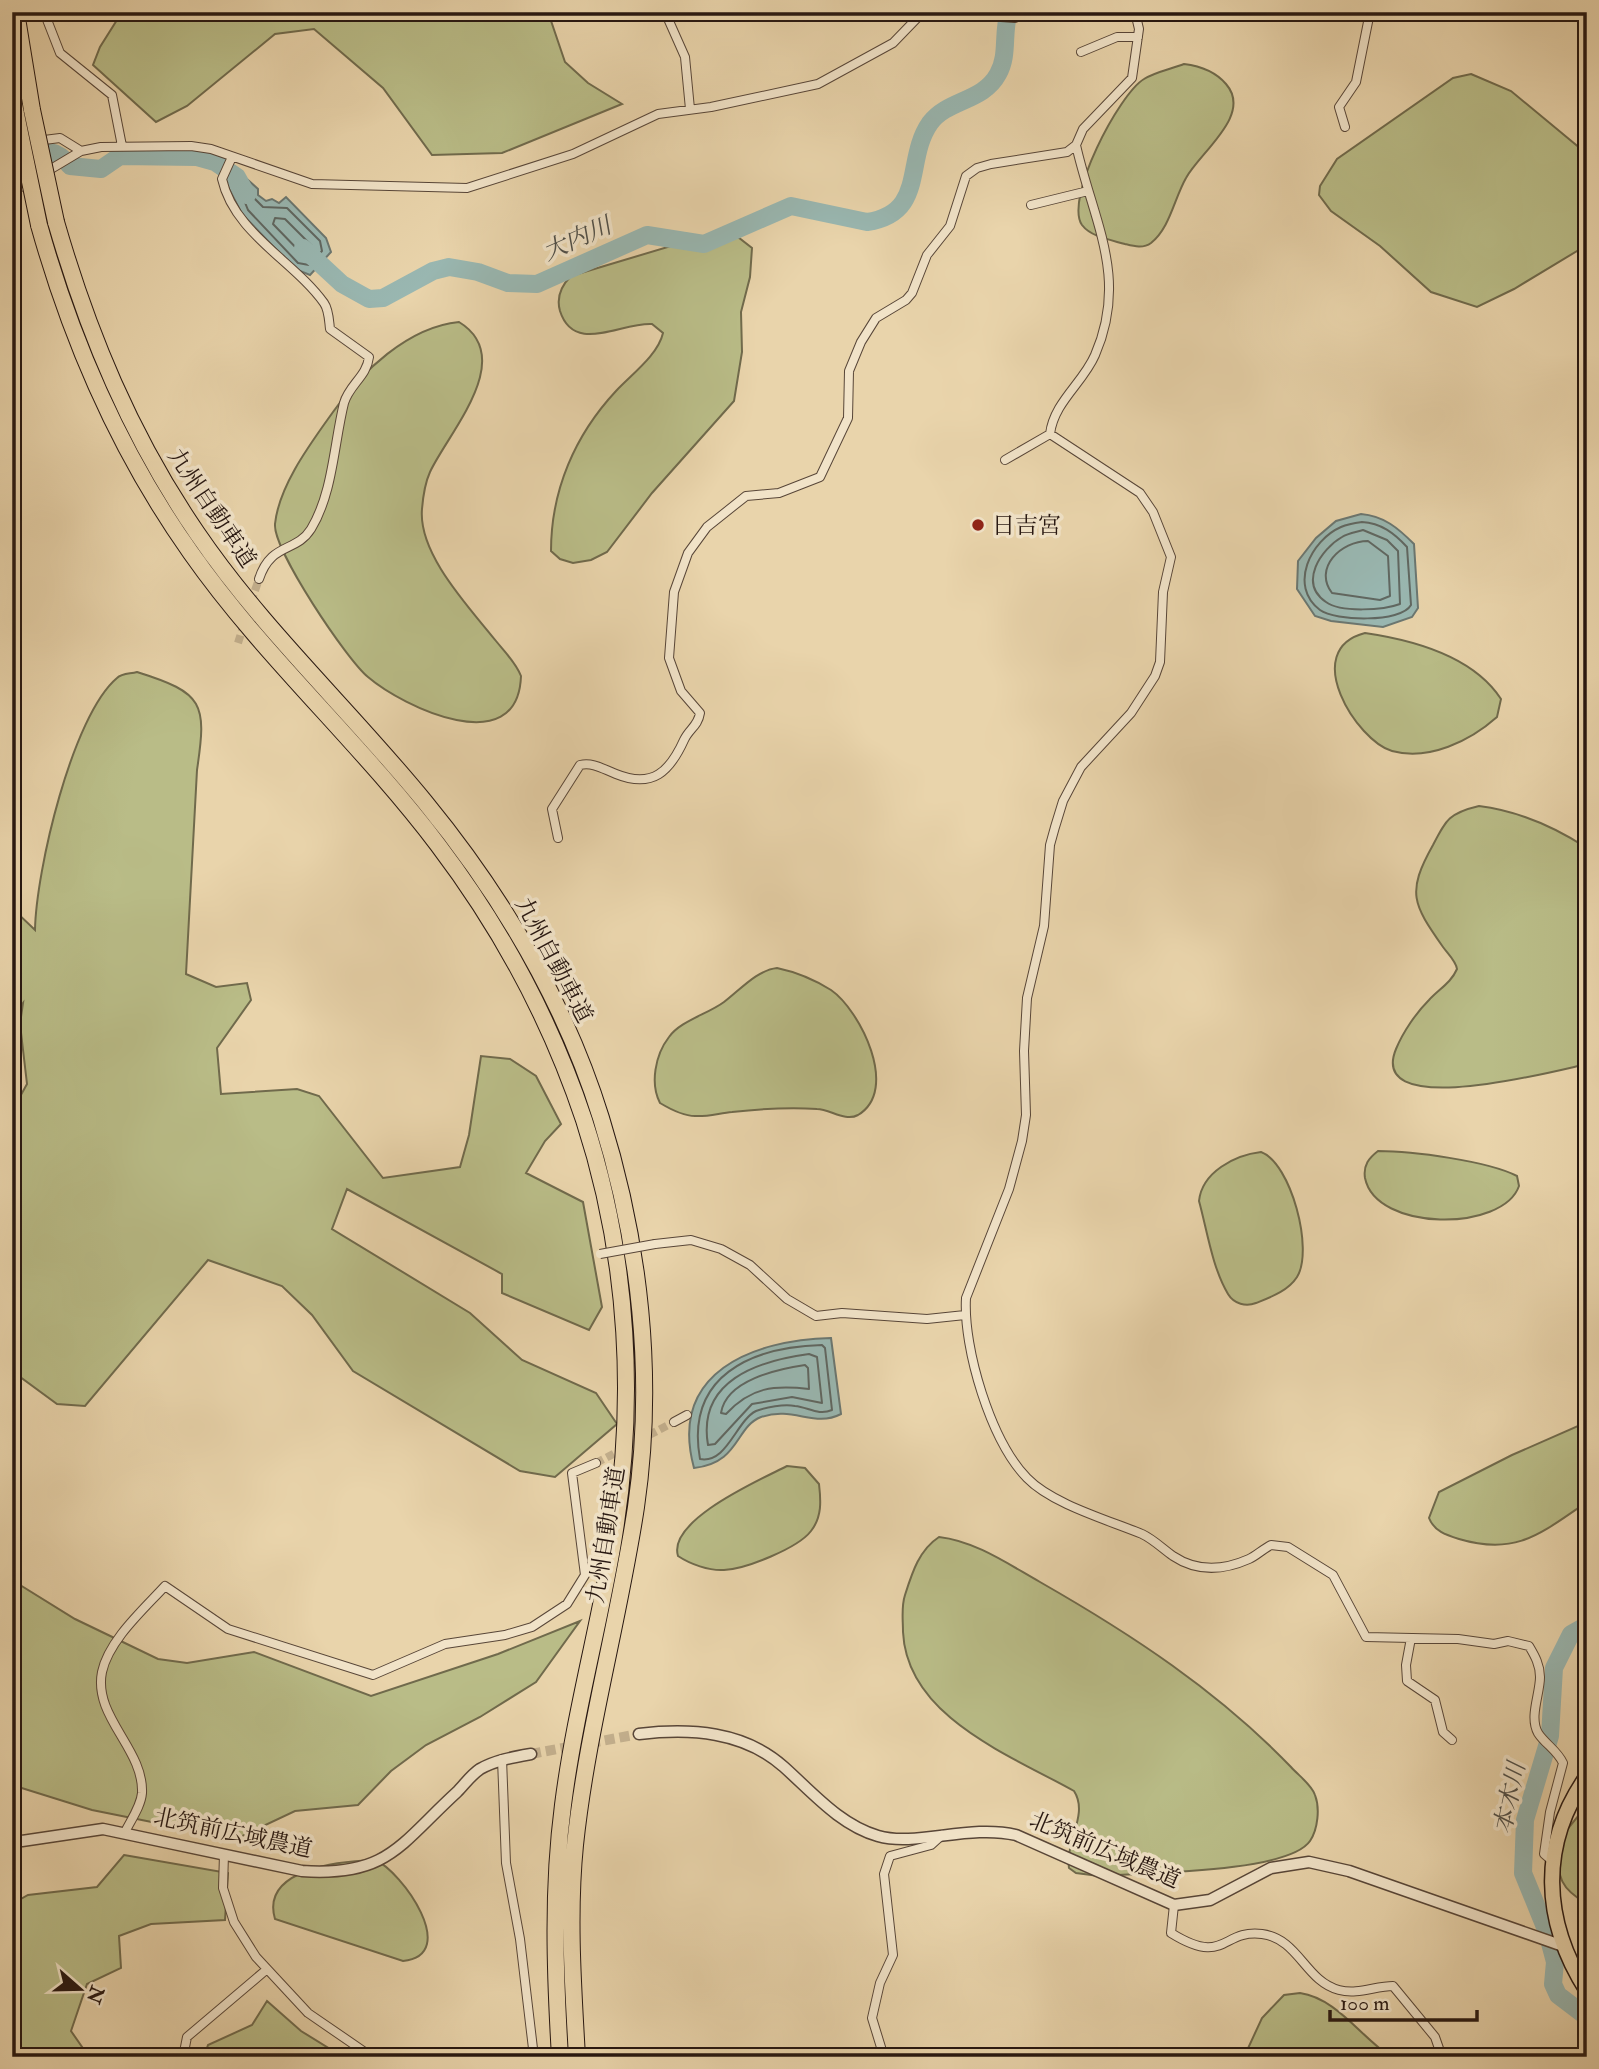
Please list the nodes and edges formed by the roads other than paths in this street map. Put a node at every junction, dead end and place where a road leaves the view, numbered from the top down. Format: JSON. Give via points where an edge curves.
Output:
{"nodes":[{"id":1,"x":16,"y":12,"type":"edge"},
{"id":2,"x":44,"y":12,"type":"edge"},
{"id":3,"x":665,"y":12,"type":"edge"},
{"id":4,"x":923,"y":12,"type":"edge"},
{"id":5,"x":1135,"y":12,"type":"edge"},
{"id":6,"x":1370,"y":12,"type":"edge"},
{"id":7,"x":1018,"y":15,"type":"edge"},
{"id":8,"x":1001,"y":17,"type":"dead end"},
{"id":9,"x":1138,"y":37,"type":"junction"},
{"id":10,"x":1081,"y":52,"type":"dead end"},
{"id":11,"x":12,"y":95,"type":"edge"},
{"id":12,"x":690,"y":109,"type":"junction"},
{"id":13,"x":1345,"y":127,"type":"dead end"},
{"id":14,"x":12,"y":145,"type":"edge"},
{"id":15,"x":1076,"y":145,"type":"junction"},
{"id":16,"x":122,"y":146,"type":"junction"},
{"id":17,"x":81,"y":151,"type":"junction"},
{"id":18,"x":232,"y":157,"type":"junction"},
{"id":19,"x":1088,"y":191,"type":"junction"},
{"id":20,"x":12,"y":192,"type":"edge"},
{"id":21,"x":1031,"y":205,"type":"dead end"},
{"id":22,"x":1050,"y":434,"type":"junction"},
{"id":23,"x":1005,"y":460,"type":"dead end"},
{"id":24,"x":259,"y":579,"type":"tunnel mouth"},
{"id":25,"x":558,"y":838,"type":"dead end"},
{"id":26,"x":600,"y":1254,"type":"dead end"},
{"id":27,"x":965,"y":1315,"type":"junction"},
{"id":28,"x":687,"y":1415,"type":"dead end"},
{"id":29,"x":674,"y":1422,"type":"tunnel mouth"},
{"id":30,"x":596,"y":1463,"type":"tunnel mouth"},
{"id":31,"x":1411,"y":1638,"type":"junction"},
{"id":32,"x":639,"y":1734,"type":"tunnel mouth"},
{"id":33,"x":1452,"y":1740,"type":"dead end"},
{"id":34,"x":531,"y":1754,"type":"tunnel mouth"},
{"id":35,"x":502,"y":1759,"type":"junction"},
{"id":36,"x":1587,"y":1776,"type":"edge"},
{"id":37,"x":125,"y":1832,"type":"junction"},
{"id":38,"x":944,"y":1833,"type":"junction"},
{"id":39,"x":12,"y":1839,"type":"edge"},
{"id":40,"x":224,"y":1854,"type":"junction"},
{"id":41,"x":1551,"y":1860,"type":"junction"},
{"id":42,"x":1174,"y":1905,"type":"junction"},
{"id":43,"x":1559,"y":1945,"type":"junction"},
{"id":44,"x":266,"y":1970,"type":"junction"},
{"id":45,"x":1587,"y":1991,"type":"edge"},
{"id":46,"x":183,"y":2057,"type":"edge"},
{"id":47,"x":372,"y":2057,"type":"edge"},
{"id":48,"x":534,"y":2057,"type":"edge"},
{"id":49,"x":560,"y":2057,"type":"edge"},
{"id":50,"x":577,"y":2057,"type":"edge"},
{"id":51,"x":884,"y":2057,"type":"edge"},
{"id":52,"x":1442,"y":2057,"type":"edge"}],
"edges":[{"from":1,"to":50,"type":"highway","name":"九州自動車道","bridge":true,"via":[[56,222],[78,296],[103,363],[158,471],[238,588],[425,802],[502,908],[559,1012],[583,1067],[614,1164],[641,1317],[642,1446],[631,1536],[594,1719],[575,1850],[572,1940]]},
{"from":2,"to":16,"type":"street","via":[[60,53],[112,95]]},
{"from":3,"to":12,"type":"street","via":[[685,57]]},
{"from":4,"to":12,"type":"street","via":[[893,43],[818,84]]},
{"from":5,"to":9,"type":"street"},
{"from":6,"to":13,"type":"street","via":[[1356,82],[1339,107]]},
{"from":7,"to":8,"type":"street"},
{"from":9,"to":10,"type":"street","via":[[1117,37]]},
{"from":9,"to":15,"type":"street","via":[[1129,83],[1083,129]]},
{"from":11,"to":49,"type":"highway","name":"九州自動車道","bridge":true,"via":[[39,225],[58,289],[89,372],[129,454],[159,506],[226,600],[413,815],[472,893],[537,1003],[594,1154],[620,1272],[626,1419],[612,1549],[578,1712],[558,1845],[555,1942]]},
{"from":12,"to":18,"type":"street","via":[[658,114],[573,153],[467,188],[312,184]]},
{"from":14,"to":17,"type":"street","via":[[60,138]]},
{"from":15,"to":19,"type":"street"},
{"from":15,"to":25,"type":"street","via":[[1067,152],[977,168],[962,181],[950,226],[927,255],[912,293],[876,318],[856,352],[849,371],[848,418],[820,477],[779,493],[746,496],[707,527],[688,553],[674,592],[669,657],[681,691],[700,713],[676,759],[659,774],[636,779],[597,765],[580,765],[552,809]]},
{"from":16,"to":17,"type":"street"},
{"from":16,"to":18,"type":"street","via":[[191,146]]},
{"from":17,"to":20,"type":"street"},
{"from":18,"to":24,"type":"street","via":[[222,179],[230,202],[326,305],[330,329],[369,357],[368,369],[345,399],[319,514],[309,532],[264,562]]},
{"from":19,"to":21,"type":"street"},
{"from":19,"to":22,"type":"street","via":[[1110,262],[1107,320],[1094,358],[1069,392]]},
{"from":22,"to":23,"type":"street"},
{"from":22,"to":27,"type":"street","via":[[1140,493],[1171,557],[1155,676],[1131,713],[1081,767],[1063,801],[1050,845],[1044,926],[1027,998],[1022,1141],[1000,1214],[966,1298]]},
{"from":26,"to":27,"type":"street","bridge":true,"via":[[691,1240],[750,1265],[788,1299],[816,1316],[842,1313],[927,1319]]},
{"from":27,"to":31,"type":"street","via":[[985,1401],[1000,1437],[1027,1479],[1074,1507],[1146,1536],[1191,1567],[1213,1569],[1251,1559],[1270,1545],[1288,1547],[1333,1575],[1366,1637]]},
{"from":28,"to":29,"type":"street"},
{"from":30,"to":37,"type":"street","via":[[572,1473],[586,1564],[585,1575],[568,1604],[532,1627],[445,1644],[373,1675],[228,1629],[165,1586],[136,1617],[102,1670],[104,1702],[140,1771],[142,1794]]},
{"from":31,"to":33,"type":"street","via":[[1407,1681],[1435,1700],[1443,1732]]},
{"from":31,"to":41,"type":"street","via":[[1508,1641],[1529,1646],[1540,1679],[1535,1716],[1538,1733],[1563,1763],[1545,1838],[1544,1854]]},
{"from":32,"to":38,"type":"street","name":"北筑前広域農道","via":[[702,1731],[733,1739],[759,1749],[832,1812],[871,1833],[892,1838]]},
{"from":34,"to":35,"type":"street","name":"北筑前広域農道"},
{"from":35,"to":40,"type":"street","name":"北筑前広域農道","via":[[479,1770],[396,1851],[364,1868],[302,1871]]},
{"from":35,"to":48,"type":"street","via":[[506,1863]]},
{"from":36,"to":41,"type":"main road","via":[[1570,1802]]},
{"from":37,"to":39,"type":"street","name":"北筑前広域農道","via":[[85,1830]]},
{"from":37,"to":40,"type":"street","name":"北筑前広域農道"},
{"from":38,"to":42,"type":"street","name":"北筑前広域農道","via":[[997,1830],[1016,1835]]},
{"from":38,"to":51,"type":"street","via":[[930,1845],[890,1856],[884,1874],[893,1955],[872,2018]]},
{"from":40,"to":44,"type":"street","via":[[223,1888],[233,1922]]},
{"from":41,"to":43,"type":"main road"},
{"from":42,"to":43,"type":"street","name":"北筑前広域農道","via":[[1210,1900],[1270,1868],[1308,1862],[1349,1871]]},
{"from":42,"to":52,"type":"street","via":[[1171,1933],[1196,1947],[1214,1949],[1264,1934],[1293,1949],[1324,1984],[1350,1992],[1393,1986],[1435,2037]]},
{"from":43,"to":45,"type":"main road"},
{"from":44,"to":46,"type":"street","via":[[187,2036]]},
{"from":44,"to":47,"type":"street","via":[[307,2013]]}]}
